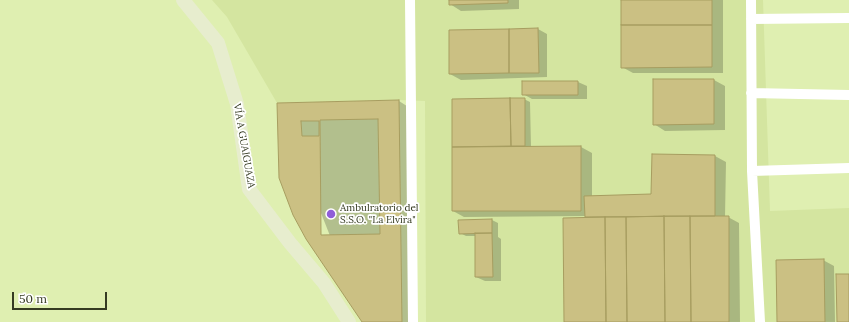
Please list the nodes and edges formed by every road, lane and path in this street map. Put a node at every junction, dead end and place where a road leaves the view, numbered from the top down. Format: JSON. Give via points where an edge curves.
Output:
{"nodes":[{"id":1,"x":183,"y":0,"type":"edge"},
{"id":2,"x":410,"y":0,"type":"edge"},
{"id":3,"x":751,"y":0,"type":"edge"},
{"id":4,"x":849,"y":18,"type":"edge"},
{"id":5,"x":751,"y":19,"type":"junction"},
{"id":6,"x":752,"y":93,"type":"junction"},
{"id":7,"x":849,"y":95,"type":"edge"},
{"id":8,"x":849,"y":168,"type":"edge"},
{"id":9,"x":752,"y":171,"type":"junction"},
{"id":10,"x":349,"y":322,"type":"edge"},
{"id":11,"x":414,"y":322,"type":"edge"},
{"id":12,"x":760,"y":322,"type":"edge"}],
"edges":[{"from":1,"to":10,"type":"main road","name":"VÍA A GUAIGUAZA","via":[[218,43],[237,104],[249,189],[324,283]]},
{"from":2,"to":11,"type":"street"},
{"from":3,"to":5,"type":"street"},
{"from":4,"to":5,"type":"street"},
{"from":5,"to":6,"type":"street"},
{"from":6,"to":7,"type":"street"},
{"from":6,"to":9,"type":"street"},
{"from":8,"to":9,"type":"street"},
{"from":9,"to":12,"type":"street"}]}
